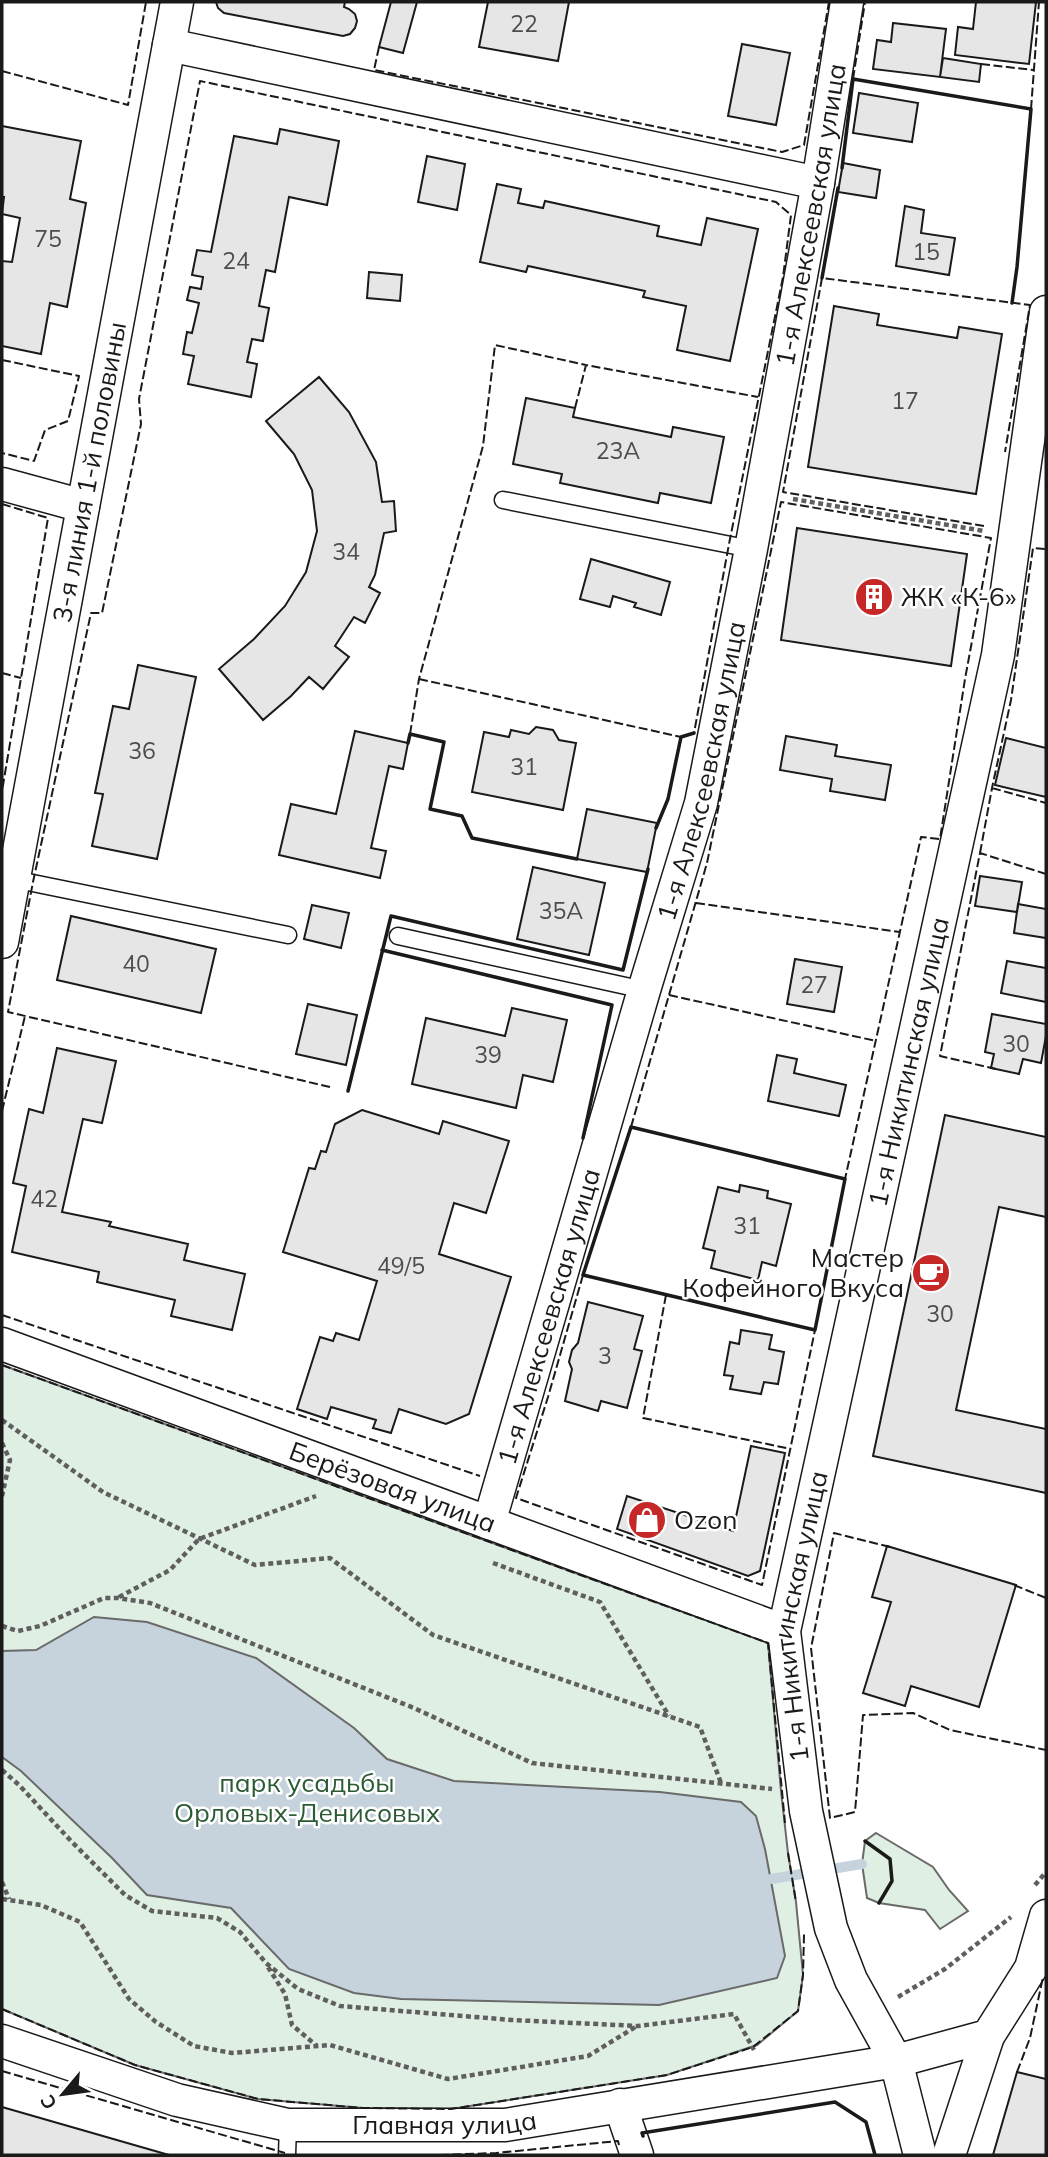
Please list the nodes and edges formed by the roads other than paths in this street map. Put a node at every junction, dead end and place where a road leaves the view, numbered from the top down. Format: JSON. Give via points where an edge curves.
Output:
{"nodes":[{"id":1,"x":177,"y":2,"type":"edge"},
{"id":2,"x":847,"y":2,"type":"edge"},
{"id":3,"x":169,"y":45,"type":"junction"},
{"id":4,"x":818,"y":183,"type":"junction"},
{"id":5,"x":1046,"y":312,"type":"edge"},
{"id":6,"x":2,"y":484,"type":"edge"},
{"id":7,"x":503,"y":500,"type":"dead end"},
{"id":8,"x":83,"y":506,"type":"junction"},
{"id":9,"x":751,"y":549,"type":"junction"},
{"id":10,"x":13,"y":878,"type":"junction"},
{"id":11,"x":288,"y":935,"type":"dead end"},
{"id":12,"x":398,"y":936,"type":"dead end"},
{"id":13,"x":2,"y":942,"type":"edge"},
{"id":14,"x":644,"y":990,"type":"junction"},
{"id":15,"x":2,"y":1345,"type":"edge"},
{"id":16,"x":489,"y":1523,"type":"junction"},
{"id":17,"x":784,"y":1631,"type":"junction"},
{"id":18,"x":1046,"y":1916,"type":"edge"},
{"id":19,"x":988,"y":2036,"type":"junction"},
{"id":20,"x":2,"y":2040,"type":"edge"},
{"id":21,"x":896,"y":2061,"type":"junction"},
{"id":22,"x":620,"y":2105,"type":"junction"},
{"id":23,"x":288,"y":2140,"type":"edge"},
{"id":24,"x":637,"y":2155,"type":"edge"},
{"id":25,"x":920,"y":2155,"type":"edge"},
{"id":26,"x":949,"y":2155,"type":"edge"}],
"edges":[{"from":1,"to":3,"type":"street","name":"3-я линия 1-й половины"},
{"from":2,"to":4,"type":"street","name":"1-я Алексеевская улица"},
{"from":3,"to":4,"type":"street"},
{"from":3,"to":8,"type":"street","name":"3-я линия 1-й половины"},
{"from":4,"to":9,"type":"street","name":"1-я Алексеевская улица"},
{"from":5,"to":17,"type":"street","name":"1-я Никитинская улица","via":[[998,655]]},
{"from":6,"to":8,"type":"street"},
{"from":7,"to":9,"type":"lane"},
{"from":8,"to":10,"type":"street","name":"3-я линия 1-й половины"},
{"from":9,"to":14,"type":"street","name":"1-я Алексеевская улица","via":[[701,803]]},
{"from":10,"to":11,"type":"lane"},
{"from":10,"to":13,"type":"street","name":"3-я линия 1-й половины"},
{"from":12,"to":14,"type":"lane"},
{"from":14,"to":16,"type":"street","name":"1-я Алексеевская улица"},
{"from":15,"to":16,"type":"street","name":"Берёзовая улица"},
{"from":16,"to":17,"type":"street","name":"Берёзовая улица"},
{"from":17,"to":21,"type":"street","name":"1-я Никитинская улица","via":[[806,1811],[831,1927],[851,1980]]},
{"from":18,"to":19,"type":"street","via":[[1031,1968]]},
{"from":19,"to":21,"type":"street","name":"Главная улица"},
{"from":19,"to":26,"type":"street"},
{"from":20,"to":23,"type":"street","name":"Главная улица"},
{"from":21,"to":22,"type":"street","name":"Главная улица"},
{"from":21,"to":25,"type":"street"},
{"from":22,"to":23,"type":"street","name":"Главная улица","via":[[505,2125]]},
{"from":22,"to":24,"type":"street"}]}
